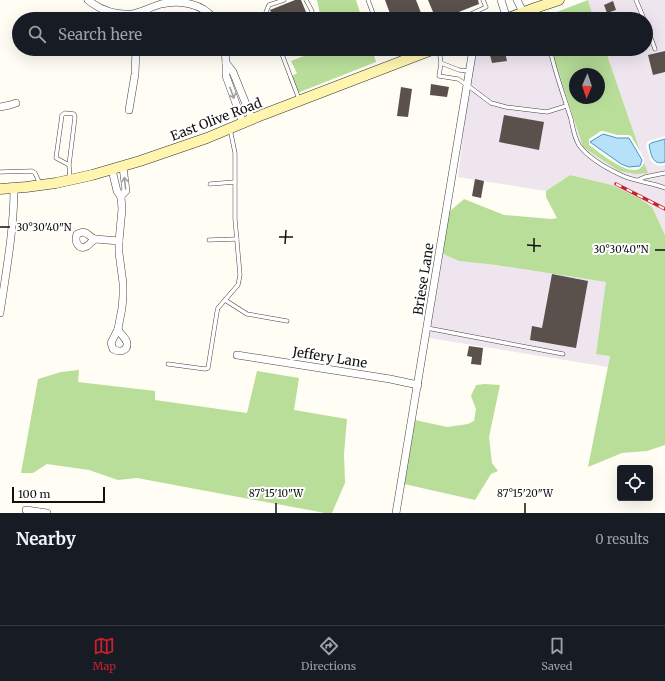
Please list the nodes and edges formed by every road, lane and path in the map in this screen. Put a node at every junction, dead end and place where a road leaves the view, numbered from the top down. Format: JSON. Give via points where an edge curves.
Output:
{"nodes":[{"id":1,"x":88,"y":0,"type":"edge"},
{"id":2,"x":284,"y":0,"type":"edge"},
{"id":3,"x":306,"y":0,"type":"edge"},
{"id":4,"x":368,"y":0,"type":"edge"},
{"id":5,"x":483,"y":0,"type":"edge"},
{"id":6,"x":501,"y":0,"type":"edge"},
{"id":7,"x":517,"y":0,"type":"edge"},
{"id":8,"x":559,"y":0,"type":"edge"},
{"id":9,"x":636,"y":0,"type":"edge"},
{"id":10,"x":187,"y":1,"type":"edge"},
{"id":11,"x":536,"y":7,"type":"junction"},
{"id":12,"x":110,"y":12,"type":"edge"},
{"id":13,"x":141,"y":12,"type":"edge"},
{"id":14,"x":208,"y":12,"type":"edge"},
{"id":15,"x":266,"y":12,"type":"edge"},
{"id":16,"x":312,"y":12,"type":"edge"},
{"id":17,"x":372,"y":12,"type":"edge"},
{"id":18,"x":475,"y":12,"type":"edge"},
{"id":19,"x":505,"y":12,"type":"edge"},
{"id":20,"x":523,"y":12,"type":"joint"},
{"id":21,"x":538,"y":12,"type":"edge"},
{"id":22,"x":641,"y":12,"type":"edge"},
{"id":23,"x":653,"y":44,"type":"edge"},
{"id":24,"x":655,"y":49,"type":"dead end"},
{"id":25,"x":136,"y":56,"type":"edge"},
{"id":26,"x":226,"y":56,"type":"edge"},
{"id":27,"x":283,"y":56,"type":"edge"},
{"id":28,"x":416,"y":56,"type":"edge"},
{"id":29,"x":440,"y":56,"type":"edge"},
{"id":30,"x":472,"y":56,"type":"edge"},
{"id":31,"x":552,"y":56,"type":"edge"},
{"id":32,"x":441,"y":63,"type":"junction"},
{"id":33,"x":459,"y":70,"type":"junction"},
{"id":34,"x":469,"y":71,"type":"junction"},
{"id":35,"x":458,"y":79,"type":"junction"},
{"id":36,"x":467,"y":85,"type":"junction"},
{"id":37,"x":300,"y":100,"type":"junction"},
{"id":38,"x":16,"y":103,"type":"dead end"},
{"id":39,"x":566,"y":106,"type":"junction"},
{"id":40,"x":0,"y":107,"type":"edge"},
{"id":41,"x":129,"y":110,"type":"dead end"},
{"id":42,"x":247,"y":121,"type":"junction"},
{"id":43,"x":230,"y":128,"type":"junction"},
{"id":44,"x":69,"y":165,"type":"junction"},
{"id":45,"x":123,"y":167,"type":"junction"},
{"id":46,"x":112,"y":170,"type":"junction"},
{"id":47,"x":0,"y":172,"type":"edge"},
{"id":48,"x":665,"y":174,"type":"edge"},
{"id":49,"x":70,"y":180,"type":"junction"},
{"id":50,"x":637,"y":180,"type":"junction"},
{"id":51,"x":235,"y":182,"type":"junction"},
{"id":52,"x":210,"y":184,"type":"dead end"},
{"id":53,"x":41,"y":185,"type":"junction"},
{"id":54,"x":14,"y":188,"type":"junction"},
{"id":55,"x":665,"y":188,"type":"edge"},
{"id":56,"x":0,"y":189,"type":"edge"},
{"id":57,"x":121,"y":197,"type":"junction"},
{"id":58,"x":95,"y":239,"type":"dead end"},
{"id":59,"x":237,"y":239,"type":"junction"},
{"id":60,"x":119,"y":240,"type":"junction"},
{"id":61,"x":209,"y":240,"type":"dead end"},
{"id":62,"x":226,"y":300,"type":"junction"},
{"id":63,"x":0,"y":313,"type":"edge"},
{"id":64,"x":287,"y":321,"type":"dead end"},
{"id":65,"x":427,"y":328,"type":"junction"},
{"id":66,"x":118,"y":329,"type":"dead end"},
{"id":67,"x":563,"y":354,"type":"dead end"},
{"id":68,"x":237,"y":355,"type":"dead end"},
{"id":69,"x":168,"y":364,"type":"dead end"},
{"id":70,"x":418,"y":385,"type":"junction"},
{"id":71,"x":26,"y":510,"type":"dead end"},
{"id":72,"x":47,"y":513,"type":"edge"},
{"id":73,"x":396,"y":513,"type":"edge"}],
"edges":[{"from":1,"to":12,"type":"street"},
{"from":2,"to":15,"type":"lane","via":[[269,5]]},
{"from":3,"to":16,"type":"lane"},
{"from":4,"to":17,"type":"lane"},
{"from":5,"to":18,"type":"lane","via":[[486,7]]},
{"from":6,"to":19,"type":"street"},
{"from":7,"to":20,"type":"street"},
{"from":8,"to":11,"type":"street"},
{"from":9,"to":22,"type":"lane"},
{"from":10,"to":13,"type":"street","via":[[162,3]]},
{"from":10,"to":14,"type":"street"},
{"from":11,"to":20,"type":"street"},
{"from":11,"to":21,"type":"lane"},
{"from":23,"to":24,"type":"lane"},
{"from":25,"to":41,"type":"street"},
{"from":26,"to":42,"type":"street","via":[[226,63],[233,72]]},
{"from":27,"to":37,"type":"lane"},
{"from":28,"to":37,"type":"street","name":"East Olive Road"},
{"from":29,"to":32,"type":"lane"},
{"from":30,"to":34,"type":"street","name":"Briese Lane"},
{"from":31,"to":39,"type":"lane"},
{"from":32,"to":33,"type":"lane"},
{"from":32,"to":35,"type":"lane","via":[[439,76],[447,75]]},
{"from":33,"to":34,"type":"lane"},
{"from":33,"to":35,"type":"lane"},
{"from":34,"to":36,"type":"street","name":"Briese Lane"},
{"from":35,"to":36,"type":"lane"},
{"from":36,"to":39,"type":"lane","via":[[491,103],[506,107],[547,112]]},
{"from":36,"to":65,"type":"street","name":"Briese Lane"},
{"from":37,"to":42,"type":"street","name":"East Olive Road"},
{"from":38,"to":40,"type":"street"},
{"from":39,"to":50,"type":"lane","via":[[575,137],[587,154],[622,175]]},
{"from":42,"to":43,"type":"street","name":"East Olive Road"},
{"from":43,"to":45,"type":"street","name":"East Olive Road"},
{"from":43,"to":51,"type":"lane","via":[[235,153]]},
{"from":44,"to":44,"type":"lane","via":[[75,118],[74,114],[65,113],[62,115],[56,158]]},
{"from":44,"to":49,"type":"lane"},
{"from":45,"to":46,"type":"street","name":"East Olive Road"},
{"from":57,"to":45,"type":"street","one_way":true,"via":[[126,191]]},
{"from":46,"to":49,"type":"street","name":"East Olive Road"},
{"from":46,"to":57,"type":"street"},
{"from":47,"to":53,"type":"lane","via":[[32,170]]},
{"from":48,"to":50,"type":"lane"},
{"from":49,"to":53,"type":"street","name":"East Olive Road"},
{"from":50,"to":55,"type":"lane"},
{"from":51,"to":52,"type":"lane"},
{"from":51,"to":59,"type":"lane"},
{"from":53,"to":54,"type":"street","name":"East Olive Road"},
{"from":54,"to":56,"type":"street","name":"East Olive Road"},
{"from":54,"to":63,"type":"street","via":[[10,245]]},
{"from":57,"to":60,"type":"street"},
{"from":58,"to":60,"type":"street"},
{"from":59,"to":61,"type":"lane"},
{"from":59,"to":62,"type":"lane","via":[[240,280]]},
{"from":60,"to":66,"type":"street","via":[[123,296]]},
{"from":62,"to":64,"type":"lane","via":[[247,314]]},
{"from":62,"to":69,"type":"lane","via":[[218,308],[208,368]]},
{"from":65,"to":67,"type":"lane"},
{"from":65,"to":70,"type":"street","name":"Briese Lane"},
{"from":68,"to":70,"type":"street","name":"Jeffery Lane"},
{"from":70,"to":73,"type":"street","name":"Briese Lane"},
{"from":71,"to":72,"type":"street"}]}
